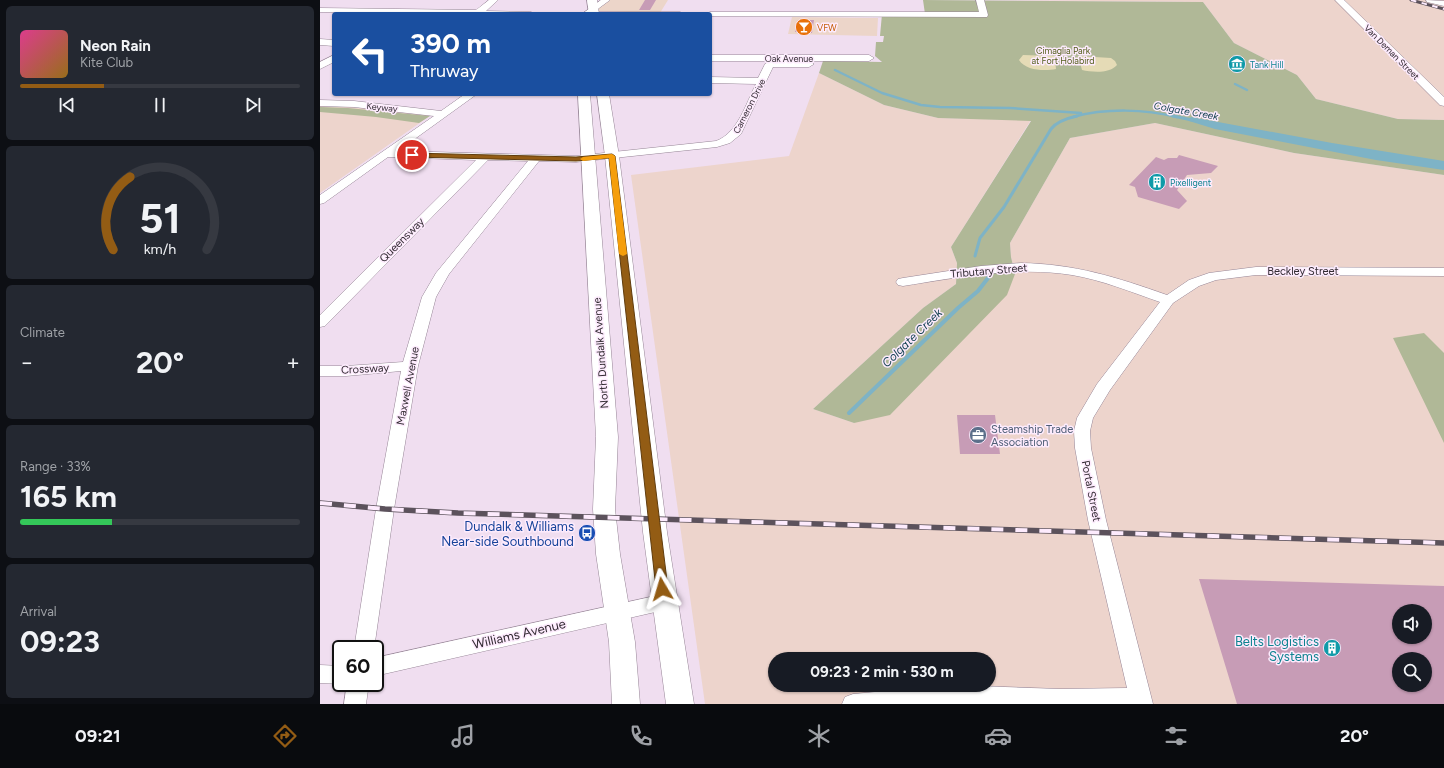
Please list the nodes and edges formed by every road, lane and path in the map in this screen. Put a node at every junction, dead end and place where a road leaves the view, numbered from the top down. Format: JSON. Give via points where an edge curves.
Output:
{"nodes":[{"id":1,"x":494,"y":0,"type":"edge"},
{"id":2,"x":606,"y":0,"type":"edge"},
{"id":3,"x":980,"y":0,"type":"edge"},
{"id":4,"x":1339,"y":0,"type":"edge"},
{"id":5,"x":1430,"y":0,"type":"edge"},
{"id":6,"x":333,"y":1,"type":"dead end"},
{"id":7,"x":410,"y":3,"type":"dead end"},
{"id":8,"x":1444,"y":4,"type":"edge"},
{"id":9,"x":320,"y":10,"type":"edge"},
{"id":10,"x":589,"y":10,"type":"edge"},
{"id":11,"x":372,"y":12,"type":"edge"},
{"id":12,"x":399,"y":12,"type":"edge"},
{"id":13,"x":480,"y":12,"type":"edge"},
{"id":14,"x":634,"y":12,"type":"edge"},
{"id":15,"x":712,"y":14,"type":"edge"},
{"id":16,"x":320,"y":42,"type":"edge"},
{"id":17,"x":332,"y":43,"type":"edge"},
{"id":18,"x":712,"y":58,"type":"edge"},
{"id":19,"x":869,"y":58,"type":"dead end"},
{"id":20,"x":332,"y":59,"type":"edge"},
{"id":21,"x":809,"y":64,"type":"dead end"},
{"id":22,"x":320,"y":66,"type":"edge"},
{"id":23,"x":712,"y":80,"type":"edge"},
{"id":24,"x":761,"y":81,"type":"junction"},
{"id":25,"x":366,"y":96,"type":"edge"},
{"id":26,"x":469,"y":96,"type":"edge"},
{"id":27,"x":584,"y":96,"type":"edge"},
{"id":28,"x":603,"y":96,"type":"edge"},
{"id":29,"x":320,"y":103,"type":"edge"},
{"id":30,"x":1444,"y":103,"type":"edge"},
{"id":31,"x":354,"y":104,"type":"junction"},
{"id":32,"x":444,"y":114,"type":"junction"},
{"id":33,"x":386,"y":154,"type":"junction"},
{"id":34,"x":612,"y":156,"type":"junction"},
{"id":35,"x":485,"y":157,"type":"junction"},
{"id":36,"x":536,"y":158,"type":"junction"},
{"id":37,"x":587,"y":158,"type":"junction"},
{"id":38,"x":320,"y":200,"type":"edge"},
{"id":39,"x":1444,"y":272,"type":"edge"},
{"id":40,"x":903,"y":282,"type":"dead end"},
{"id":41,"x":1168,"y":300,"type":"junction"},
{"id":42,"x":320,"y":323,"type":"edge"},
{"id":43,"x":410,"y":366,"type":"junction"},
{"id":44,"x":320,"y":371,"type":"edge"},
{"id":45,"x":664,"y":602,"type":"junction"},
{"id":46,"x":618,"y":611,"type":"junction"},
{"id":47,"x":365,"y":640,"type":"edge"},
{"id":48,"x":384,"y":665,"type":"edge"},
{"id":49,"x":320,"y":674,"type":"edge"},
{"id":50,"x":332,"y":675,"type":"edge"},
{"id":51,"x":357,"y":692,"type":"edge"},
{"id":52,"x":1141,"y":701,"type":"edge"},
{"id":53,"x":355,"y":704,"type":"edge"},
{"id":54,"x":626,"y":704,"type":"edge"},
{"id":55,"x":680,"y":704,"type":"edge"},
{"id":56,"x":852,"y":704,"type":"edge"}],
"edges":[{"from":1,"to":13,"type":"street"},
{"from":2,"to":10,"type":"street"},
{"from":3,"to":15,"type":"street","via":[[984,16]]},
{"from":4,"to":30,"type":"street","name":"Van Deman Street"},
{"from":5,"to":8,"type":"street"},
{"from":6,"to":9,"type":"street"},
{"from":7,"to":12,"type":"street"},
{"from":9,"to":11,"type":"street"},
{"from":10,"to":14,"type":"street"},
{"from":16,"to":17,"type":"street"},
{"from":18,"to":19,"type":"street","name":"Oak Avenue"},
{"from":20,"to":22,"type":"street"},
{"from":21,"to":24,"type":"street","name":"Cameron Drive","via":[[770,64]]},
{"from":23,"to":24,"type":"street"},
{"from":24,"to":34,"type":"street","name":"Cameron Drive","via":[[737,132],[726,141]]},
{"from":25,"to":31,"type":"street"},
{"from":26,"to":32,"type":"street"},
{"from":27,"to":37,"type":"main road","name":"North Dundalk Avenue"},
{"from":28,"to":34,"type":"main road"},
{"from":29,"to":31,"type":"street","name":"Keyway"},
{"from":31,"to":32,"type":"street","name":"Keyway"},
{"from":32,"to":33,"type":"street"},
{"from":33,"to":35,"type":"street","name":"Cameron Drive"},
{"from":33,"to":38,"type":"street"},
{"from":34,"to":37,"type":"street","name":"Cameron Drive"},
{"from":34,"to":45,"type":"main road"},
{"from":35,"to":36,"type":"street","name":"Cameron Drive"},
{"from":35,"to":42,"type":"street","name":"Queensway"},
{"from":36,"to":37,"type":"street","name":"Cameron Drive"},
{"from":36,"to":43,"type":"street","name":"Maxwell Avenue","via":[[437,282],[421,322]]},
{"from":37,"to":46,"type":"main road","name":"North Dundalk Avenue","via":[[607,437],[604,509],[608,554]]},
{"from":39,"to":41,"type":"street","name":"Beckley Street","via":[[1256,271],[1214,276],[1194,283]]},
{"from":40,"to":41,"type":"street","name":"Tributary Street","via":[[1005,268],[1055,268],[1097,276]]},
{"from":41,"to":52,"type":"street","name":"Portal Street","via":[[1102,388],[1088,411],[1082,431],[1097,520]]},
{"from":43,"to":44,"type":"street","name":"Crossway"},
{"from":43,"to":47,"type":"street","name":"Maxwell Avenue"},
{"from":45,"to":46,"type":"street","name":"Williams Avenue"},
{"from":45,"to":55,"type":"main road"},
{"from":46,"to":48,"type":"street","name":"Williams Avenue"},
{"from":46,"to":54,"type":"main road","name":"North Dundalk Avenue"},
{"from":49,"to":50,"type":"street"},
{"from":51,"to":53,"type":"street"},
{"from":52,"to":56,"type":"street","via":[[951,695]]}]}
